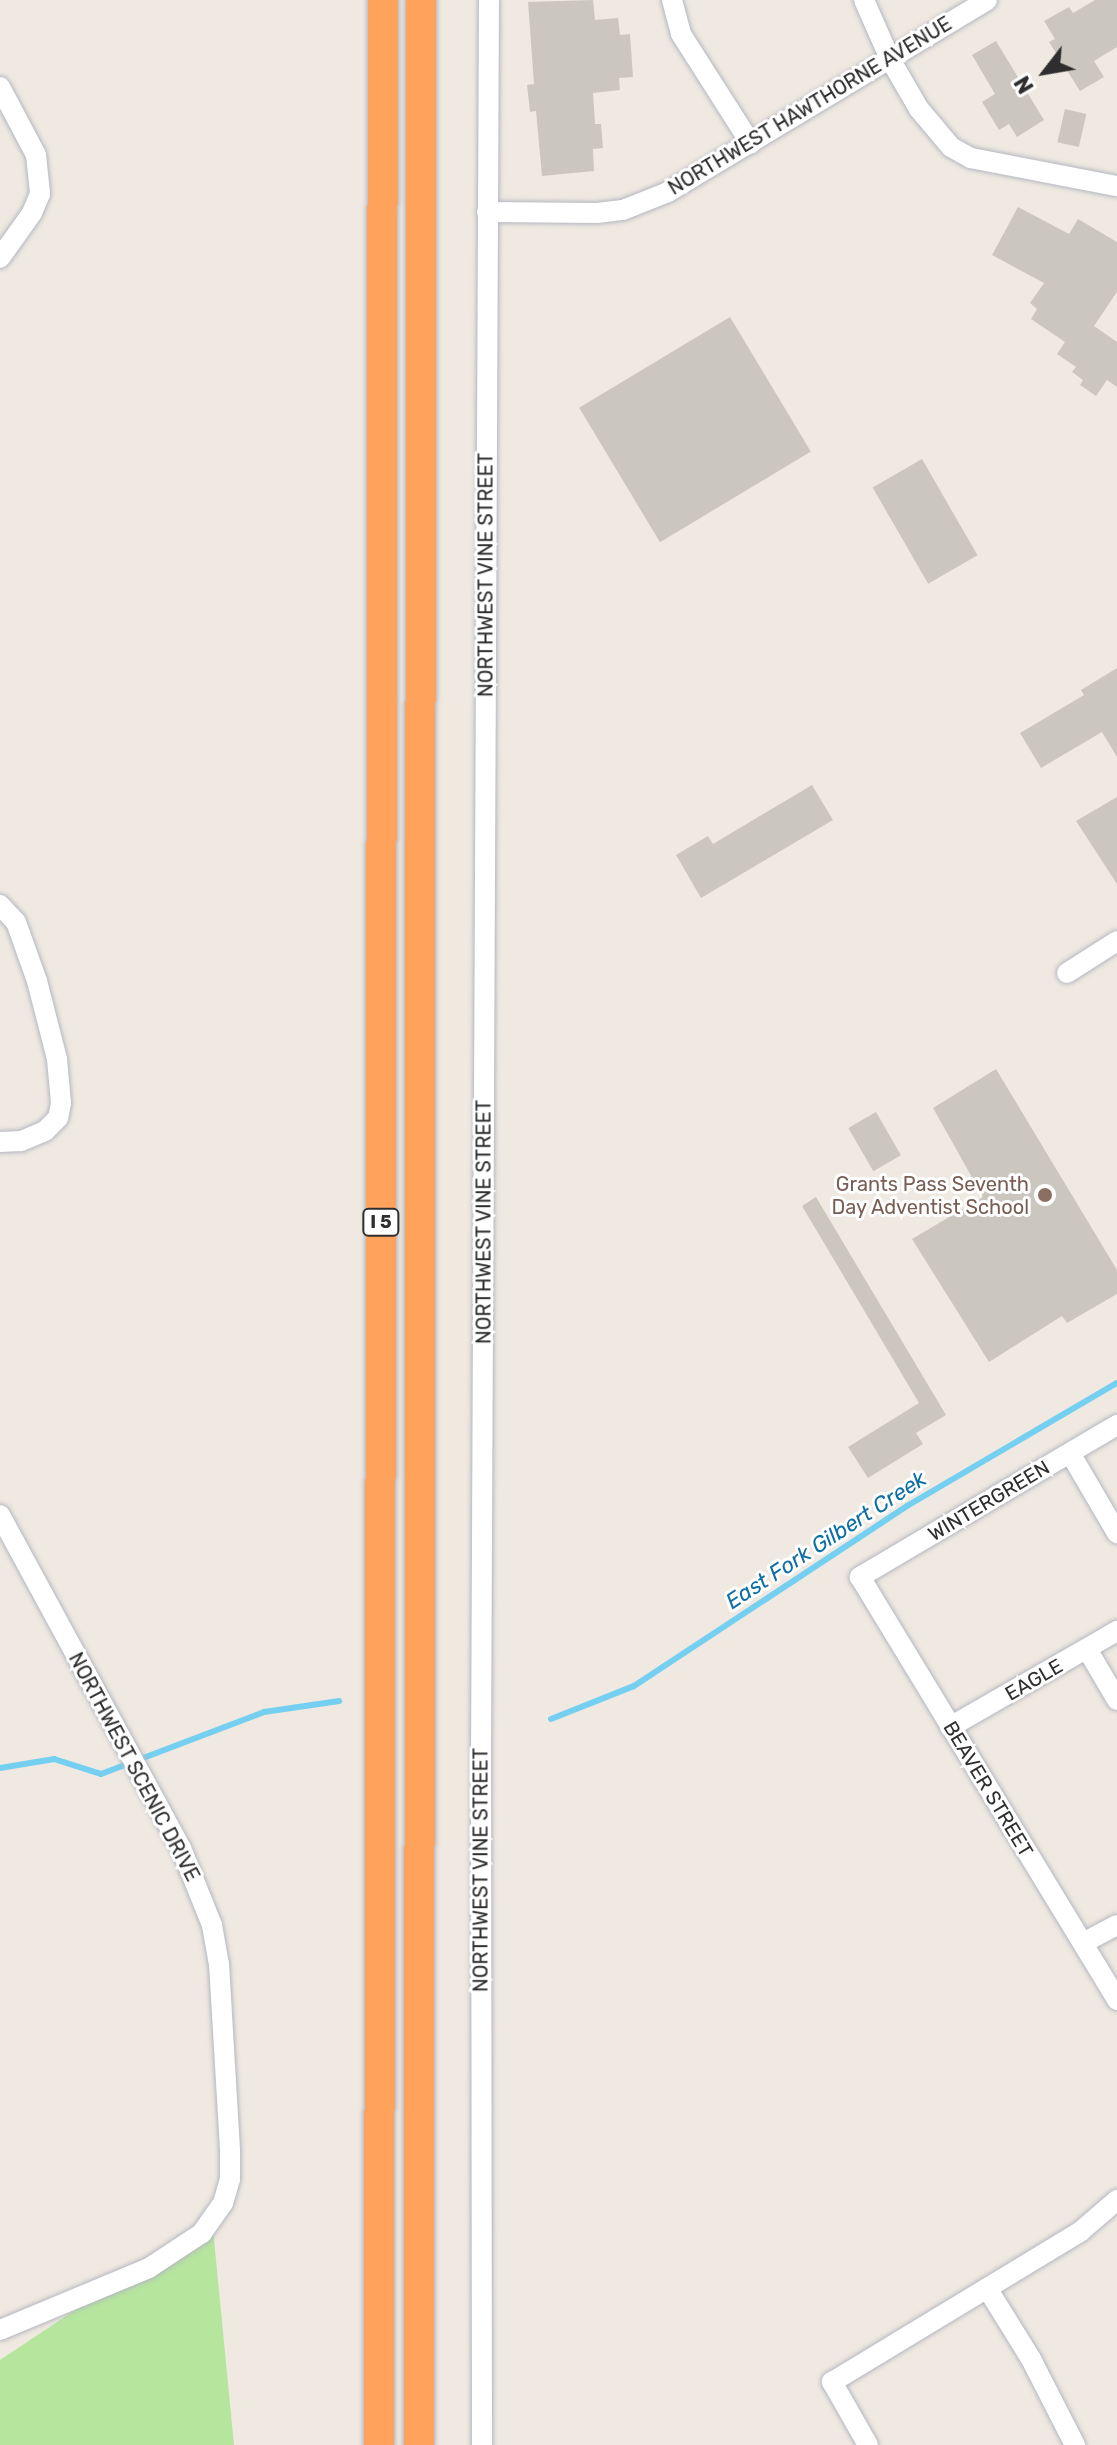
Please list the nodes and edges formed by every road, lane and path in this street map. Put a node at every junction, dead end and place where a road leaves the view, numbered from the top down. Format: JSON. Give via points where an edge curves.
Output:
{"nodes":[{"id":1,"x":383,"y":0,"type":"edge"},
{"id":2,"x":421,"y":0,"type":"edge"},
{"id":3,"x":489,"y":0,"type":"edge"},
{"id":4,"x":672,"y":0,"type":"edge"},
{"id":5,"x":864,"y":0,"type":"edge"},
{"id":6,"x":987,"y":0,"type":"edge"},
{"id":7,"x":890,"y":59,"type":"junction"},
{"id":8,"x":0,"y":87,"type":"edge"},
{"id":9,"x":751,"y":144,"type":"junction"},
{"id":10,"x":1117,"y":186,"type":"edge"},
{"id":11,"x":487,"y":212,"type":"junction"},
{"id":12,"x":0,"y":258,"type":"edge"},
{"id":13,"x":0,"y":905,"type":"edge"},
{"id":14,"x":1117,"y":941,"type":"edge"},
{"id":15,"x":1067,"y":973,"type":"dead end"},
{"id":16,"x":0,"y":1142,"type":"edge"},
{"id":17,"x":1117,"y":1425,"type":"edge"},
{"id":18,"x":1070,"y":1453,"type":"junction"},
{"id":19,"x":0,"y":1515,"type":"edge"},
{"id":20,"x":1117,"y":1533,"type":"edge"},
{"id":21,"x":860,"y":1577,"type":"joint"},
{"id":22,"x":1117,"y":1631,"type":"edge"},
{"id":23,"x":1087,"y":1649,"type":"junction"},
{"id":24,"x":1117,"y":1700,"type":"edge"},
{"id":25,"x":950,"y":1727,"type":"junction"},
{"id":26,"x":1117,"y":1925,"type":"edge"},
{"id":27,"x":1083,"y":1943,"type":"junction"},
{"id":28,"x":1117,"y":2000,"type":"edge"},
{"id":29,"x":1117,"y":2200,"type":"edge"},
{"id":30,"x":987,"y":2288,"type":"junction"},
{"id":31,"x":0,"y":2330,"type":"edge"},
{"id":32,"x":379,"y":2445,"type":"edge"},
{"id":33,"x":419,"y":2445,"type":"edge"},
{"id":34,"x":482,"y":2445,"type":"edge"},
{"id":35,"x":868,"y":2445,"type":"edge"},
{"id":36,"x":1075,"y":2445,"type":"edge"}],
"edges":[{"from":1,"to":32,"type":"highway","number":"I 5"},
{"from":2,"to":33,"type":"highway","number":"I 5"},
{"from":3,"to":11,"type":"street","name":"NORTHWEST VINE STREET"},
{"from":4,"to":9,"type":"street","via":[[681,34]]},
{"from":5,"to":7,"type":"street"},
{"from":6,"to":7,"type":"street","name":"NORTHWEST HAWTHORNE AVENUE"},
{"from":7,"to":9,"type":"street","name":"NORTHWEST HAWTHORNE AVENUE"},
{"from":7,"to":10,"type":"street","via":[[919,109],[951,147],[971,158]]},
{"from":8,"to":12,"type":"street","via":[[36,155],[40,194]]},
{"from":9,"to":11,"type":"street","name":"NORTHWEST HAWTHORNE AVENUE","via":[[668,192],[623,210]]},
{"from":11,"to":34,"type":"street","name":"NORTHWEST VINE STREET"},
{"from":13,"to":16,"type":"street","via":[[16,922],[37,981],[57,1059],[61,1103],[58,1118],[45,1131],[21,1141]]},
{"from":14,"to":15,"type":"street"},
{"from":17,"to":18,"type":"street","name":"WINTERGREEN"},
{"from":18,"to":20,"type":"street"},
{"from":18,"to":21,"type":"street","name":"WINTERGREEN"},
{"from":19,"to":31,"type":"street","name":"NORTHWEST SCENIC DRIVE","via":[[181,1848],[208,1913],[219,1964],[230,2179],[223,2203],[202,2233],[149,2268]]},
{"from":21,"to":25,"type":"street","name":"BEAVER STREET"},
{"from":22,"to":23,"type":"street","name":"EAGLE"},
{"from":23,"to":24,"type":"street"},
{"from":23,"to":25,"type":"street","name":"EAGLE"},
{"from":25,"to":27,"type":"street","name":"BEAVER STREET"},
{"from":26,"to":27,"type":"street"},
{"from":27,"to":28,"type":"street","name":"BEAVER STREET"},
{"from":29,"to":30,"type":"street","via":[[1081,2231]]},
{"from":30,"to":35,"type":"street","via":[[832,2382]]},
{"from":30,"to":36,"type":"street"}]}
